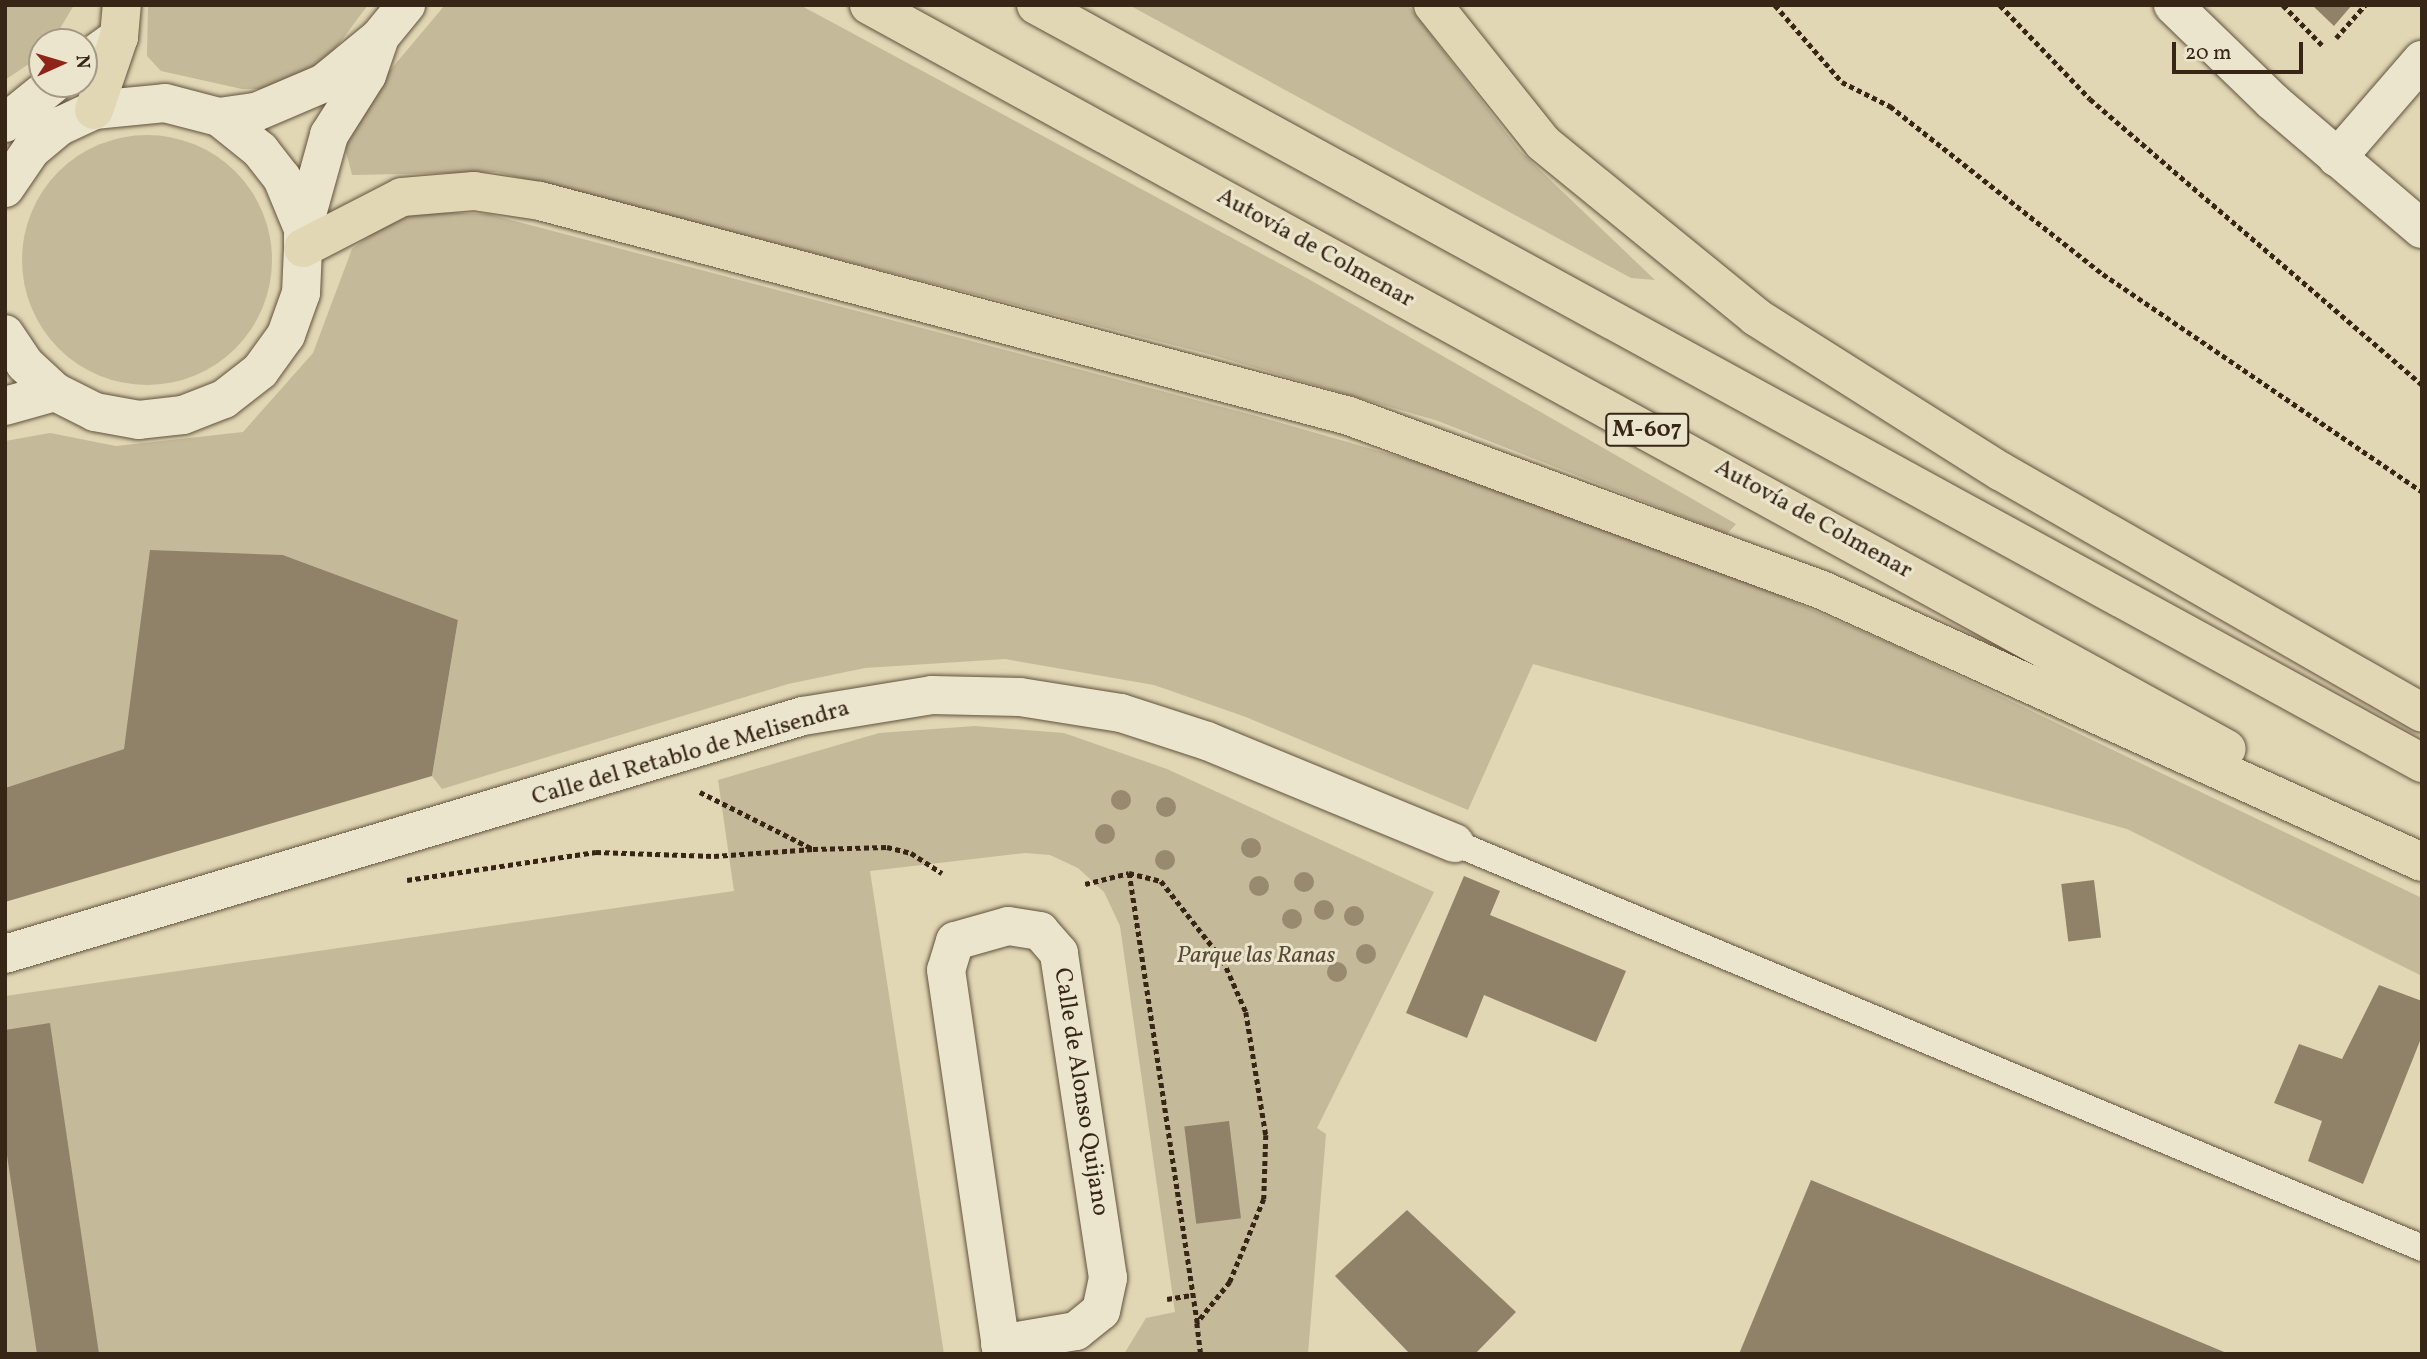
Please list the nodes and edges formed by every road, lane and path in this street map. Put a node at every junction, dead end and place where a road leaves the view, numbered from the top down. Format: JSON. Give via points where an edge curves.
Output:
{"nodes":[{"id":1,"x":406,"y":5,"type":"edge"},
{"id":2,"x":869,"y":5,"type":"edge"},
{"id":3,"x":1036,"y":5,"type":"edge"},
{"id":4,"x":1433,"y":5,"type":"edge"},
{"id":5,"x":1775,"y":5,"type":"edge"},
{"id":6,"x":2000,"y":5,"type":"edge"},
{"id":7,"x":2173,"y":5,"type":"edge"},
{"id":8,"x":2283,"y":5,"type":"edge"},
{"id":9,"x":2365,"y":5,"type":"edge"},
{"id":10,"x":120,"y":21,"type":"edge"},
{"id":11,"x":2336,"y":37,"type":"dead end"},
{"id":12,"x":379,"y":38,"type":"junction"},
{"id":13,"x":2322,"y":45,"type":"dead end"},
{"id":14,"x":98,"y":46,"type":"edge"},
{"id":15,"x":2422,"y":60,"type":"edge"},
{"id":16,"x":36,"y":98,"type":"edge"},
{"id":17,"x":94,"y":110,"type":"junction"},
{"id":18,"x":219,"y":117,"type":"junction"},
{"id":19,"x":5,"y":123,"type":"edge"},
{"id":20,"x":2337,"y":158,"type":"junction"},
{"id":21,"x":5,"y":188,"type":"edge"},
{"id":22,"x":2422,"y":229,"type":"edge"},
{"id":23,"x":303,"y":238,"type":"junction"},
{"id":24,"x":5,"y":334,"type":"edge"},
{"id":25,"x":2422,"y":385,"type":"edge"},
{"id":26,"x":55,"y":392,"type":"junction"},
{"id":27,"x":5,"y":406,"type":"edge"},
{"id":28,"x":2422,"y":492,"type":"edge"},
{"id":29,"x":2422,"y":713,"type":"edge"},
{"id":30,"x":2422,"y":763,"type":"edge"},
{"id":31,"x":692,"y":787,"type":"dead end"},
{"id":32,"x":1455,"y":844,"type":"joint"},
{"id":33,"x":813,"y":849,"type":"junction"},
{"id":34,"x":2422,"y":861,"type":"edge"},
{"id":35,"x":942,"y":873,"type":"dead end"},
{"id":36,"x":1129,"y":873,"type":"junction"},
{"id":37,"x":394,"y":880,"type":"dead end"},
{"id":38,"x":1085,"y":884,"type":"dead end"},
{"id":39,"x":5,"y":954,"type":"edge"},
{"id":40,"x":2422,"y":1248,"type":"edge"},
{"id":41,"x":1192,"y":1295,"type":"junction"},
{"id":42,"x":1167,"y":1298,"type":"dead end"},
{"id":43,"x":1197,"y":1323,"type":"junction"},
{"id":44,"x":1001,"y":1349,"type":"edge"},
{"id":45,"x":1201,"y":1354,"type":"edge"}],
"edges":[{"from":1,"to":12,"type":"street"},
{"from":2,"to":34,"type":"highway","name":"Autovía de Colmenar","number":"M-607","via":[[2042,645]]},
{"from":3,"to":30,"type":"highway"},
{"from":4,"to":29,"type":"highway","via":[[1544,143],[1756,317],[2000,471]]},
{"from":5,"to":28,"type":"path","via":[[1842,82],[1900,113],[2103,274]]},
{"from":6,"to":25,"type":"path","via":[[2090,99]]},
{"from":7,"to":20,"type":"street"},
{"from":8,"to":13,"type":"path"},
{"from":9,"to":11,"type":"path"},
{"from":10,"to":14,"type":"street"},
{"from":10,"to":17,"type":"highway"},
{"from":12,"to":18,"type":"street","via":[[292,100]]},
{"from":12,"to":23,"type":"street","via":[[367,75],[329,135]]},
{"from":15,"to":20,"type":"street"},
{"from":16,"to":19,"type":"street"},
{"from":17,"to":18,"type":"street","via":[[165,103]]},
{"from":17,"to":21,"type":"street","via":[[60,126],[31,150]]},
{"from":18,"to":23,"type":"street","via":[[260,150],[282,178]]},
{"from":20,"to":22,"type":"street"},
{"from":23,"to":26,"type":"street","via":[[300,293],[286,335],[260,371],[224,399],[183,415],[139,420],[95,412]]},
{"from":23,"to":34,"type":"highway","via":[[402,197],[474,191],[540,201],[1349,416],[1822,590]]},
{"from":24,"to":26,"type":"street","via":[[25,364]]},
{"from":26,"to":27,"type":"street"},
{"from":31,"to":33,"type":"path"},
{"from":32,"to":39,"type":"street","name":"Calle del Retablo de Melisendra","via":[[1207,741],[1121,713],[1020,696],[932,695],[803,716]]},
{"from":32,"to":40,"type":"lane"},
{"from":33,"to":35,"type":"path","via":[[887,847],[911,853]]},
{"from":33,"to":37,"type":"path","via":[[713,856],[596,852]]},
{"from":36,"to":38,"type":"path"},
{"from":36,"to":41,"type":"path"},
{"from":36,"to":43,"type":"path","via":[[1161,881],[1223,960],[1246,1012],[1260,1075],[1266,1135],[1264,1199],[1230,1282]]},
{"from":41,"to":42,"type":"path"},
{"from":41,"to":43,"type":"path"},
{"from":43,"to":45,"type":"path"},
{"from":44,"to":44,"type":"street","name":"Calle de Alonso Quijano","via":[[1076,1331],[1101,1311],[1108,1278],[1059,953],[1040,930],[1009,926],[955,941],[946,970]]}]}
